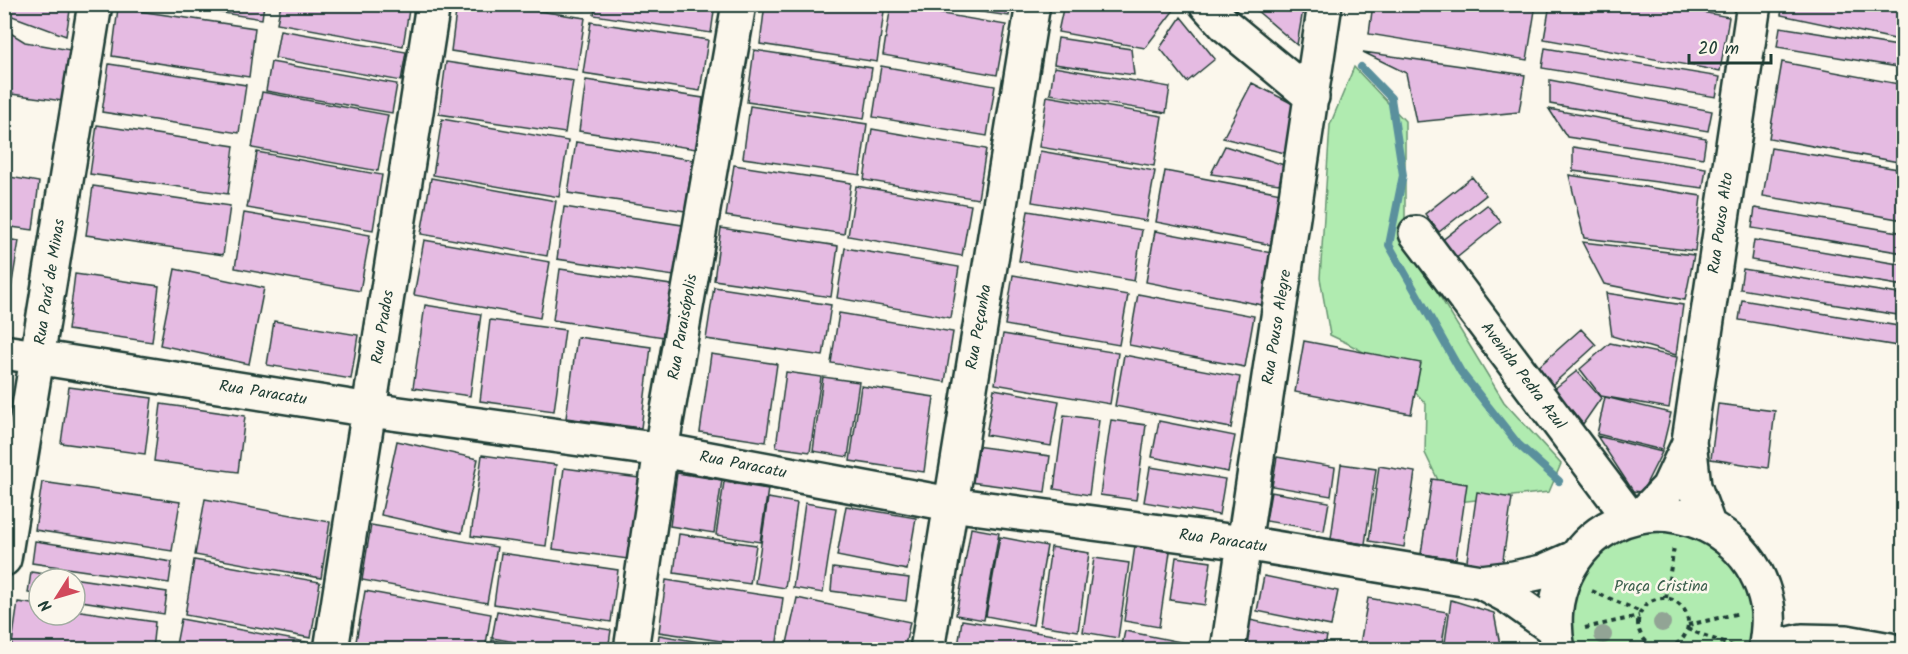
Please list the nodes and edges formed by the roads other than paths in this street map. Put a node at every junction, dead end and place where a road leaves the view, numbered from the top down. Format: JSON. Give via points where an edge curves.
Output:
{"nodes":[{"id":1,"x":95,"y":4,"type":"edge"},
{"id":2,"x":433,"y":4,"type":"edge"},
{"id":3,"x":739,"y":4,"type":"edge"},
{"id":4,"x":1033,"y":4,"type":"edge"},
{"id":5,"x":1206,"y":4,"type":"edge"},
{"id":6,"x":1325,"y":4,"type":"edge"},
{"id":7,"x":1754,"y":4,"type":"edge"},
{"id":8,"x":1312,"y":98,"type":"junction"},
{"id":9,"x":1416,"y":233,"type":"dead end"},
{"id":10,"x":4,"y":352,"type":"edge"},
{"id":11,"x":38,"y":358,"type":"junction"},
{"id":12,"x":370,"y":410,"type":"junction"},
{"id":13,"x":1689,"y":441,"type":"junction"},
{"id":14,"x":661,"y":450,"type":"junction"},
{"id":15,"x":950,"y":504,"type":"junction"},
{"id":16,"x":1636,"y":517,"type":"junction"},
{"id":17,"x":1708,"y":524,"type":"junction"},
{"id":18,"x":1244,"y":543,"type":"junction"},
{"id":19,"x":1574,"y":558,"type":"junction"},
{"id":20,"x":4,"y":559,"type":"edge"},
{"id":21,"x":1481,"y":582,"type":"junction"},
{"id":22,"x":1755,"y":609,"type":"junction"},
{"id":23,"x":1556,"y":638,"type":"edge"},
{"id":24,"x":1846,"y":642,"type":"junction"},
{"id":25,"x":331,"y":650,"type":"edge"},
{"id":26,"x":632,"y":650,"type":"edge"},
{"id":27,"x":927,"y":650,"type":"edge"},
{"id":28,"x":1228,"y":650,"type":"edge"},
{"id":29,"x":1765,"y":650,"type":"edge"},
{"id":30,"x":1890,"y":650,"type":"edge"}],
"edges":[{"from":1,"to":11,"type":"street","name":"Rua Pará de Minas"},
{"from":2,"to":12,"type":"street","name":"Rua Prados"},
{"from":3,"to":14,"type":"street","name":"Rua Paraisópolis"},
{"from":4,"to":15,"type":"street","name":"Rua Peçanha"},
{"from":5,"to":8,"type":"street","via":[[1225,25]]},
{"from":6,"to":8,"type":"street","name":"Rua Pouso Alegre"},
{"from":7,"to":13,"type":"street","name":"Rua Pouso Alto"},
{"from":8,"to":18,"type":"street","name":"Rua Pouso Alegre"},
{"from":9,"to":16,"type":"street","name":"Avenida Pedra Azul"},
{"from":10,"to":11,"type":"street","name":"Rua Paracatu"},
{"from":11,"to":12,"type":"street","name":"Rua Paracatu"},
{"from":11,"to":20,"type":"street","name":"Rua Pará de Minas"},
{"from":12,"to":14,"type":"street","name":"Rua Paracatu"},
{"from":12,"to":25,"type":"street","name":"Rua Prados"},
{"from":13,"to":16,"type":"street","name":"Rua Pouso Alto","via":[[1668,488]]},
{"from":13,"to":17,"type":"street","name":"Rua Pouso Alto","via":[[1694,486]]},
{"from":14,"to":15,"type":"street","name":"Rua Paracatu"},
{"from":14,"to":26,"type":"street","name":"Rua Paraisópolis"},
{"from":15,"to":18,"type":"street","name":"Rua Paracatu"},
{"from":15,"to":27,"type":"street","name":"Rua Peçanha"},
{"from":16,"to":17,"type":"street","via":[[1675,514]]},
{"from":16,"to":19,"type":"street","via":[[1608,527]]},
{"from":17,"to":22,"type":"street","via":[[1730,538],[1761,580]]},
{"from":18,"to":21,"type":"street","name":"Rua Paracatu"},
{"from":18,"to":28,"type":"street","name":"Rua Pouso Alegre"},
{"from":19,"to":21,"type":"street","name":"Rua Paracatu","via":[[1542,572]]},
{"from":19,"to":23,"type":"street","via":[[1557,592]]},
{"from":21,"to":23,"type":"street","name":"Rua Paracatu","via":[[1509,597]]},
{"from":22,"to":24,"type":"street"},
{"from":22,"to":29,"type":"street","via":[[1769,627]]},
{"from":24,"to":29,"type":"street","via":[[1802,641]]},
{"from":24,"to":30,"type":"street"}]}
